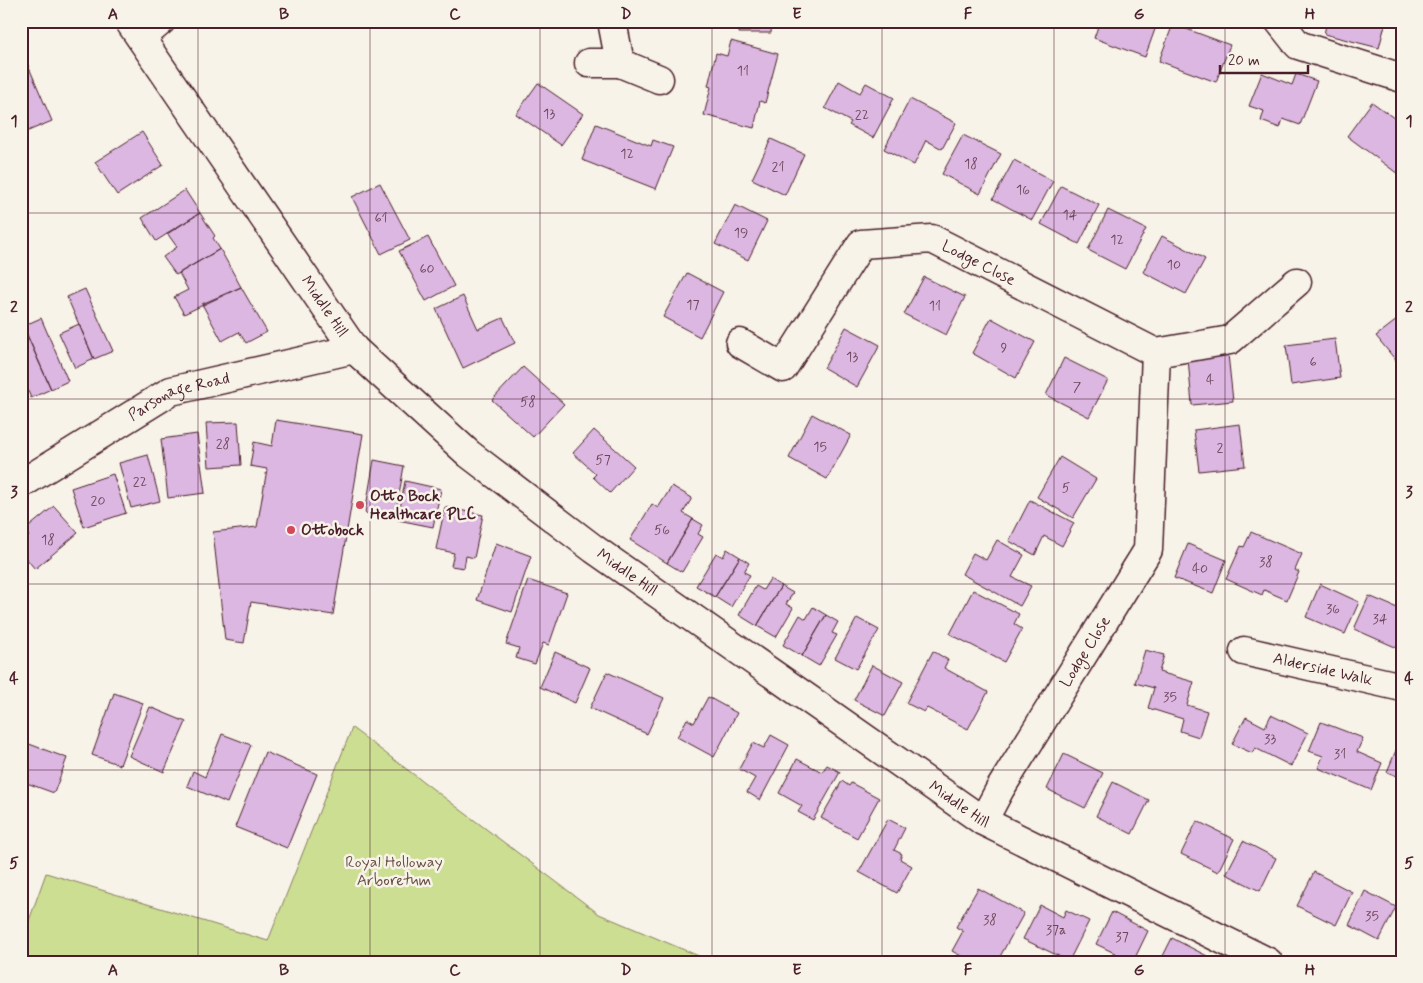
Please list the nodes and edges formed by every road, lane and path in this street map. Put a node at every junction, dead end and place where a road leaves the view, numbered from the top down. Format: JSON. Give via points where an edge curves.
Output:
{"nodes":[{"id":1,"x":612,"y":21,"type":"edge"},
{"id":2,"x":1279,"y":21,"type":"edge"},
{"id":3,"x":144,"y":27,"type":"edge"},
{"id":4,"x":589,"y":63,"type":"dead end"},
{"id":5,"x":620,"y":63,"type":"junction"},
{"id":6,"x":1402,"y":78,"type":"edge"},
{"id":7,"x":659,"y":80,"type":"dead end"},
{"id":8,"x":1297,"y":282,"type":"dead end"},
{"id":9,"x":740,"y":343,"type":"dead end"},
{"id":10,"x":354,"y":349,"type":"junction"},
{"id":11,"x":1156,"y":353,"type":"junction"},
{"id":12,"x":21,"y":484,"type":"edge"},
{"id":13,"x":1244,"y":651,"type":"dead end"},
{"id":14,"x":1402,"y":687,"type":"edge"},
{"id":15,"x":983,"y":822,"type":"junction"},
{"id":16,"x":1268,"y":962,"type":"edge"}],
"edges":[{"from":1,"to":5,"type":"street"},
{"from":2,"to":6,"type":"street","via":[[1298,45]]},
{"from":3,"to":10,"type":"street","name":"Middle Hill"},
{"from":4,"to":5,"type":"street"},
{"from":5,"to":7,"type":"street"},
{"from":8,"to":11,"type":"street","via":[[1230,340]]},
{"from":9,"to":11,"type":"street","name":"Lodge Close","via":[[783,368],[861,244],[932,240]]},
{"from":10,"to":12,"type":"street","name":"Parsonage Road","via":[[171,391]]},
{"from":10,"to":15,"type":"street","name":"Middle Hill","via":[[469,454],[594,549]]},
{"from":11,"to":15,"type":"street","name":"Lodge Close","via":[[1148,550],[1000,789]]},
{"from":13,"to":14,"type":"street","name":"Alderside Walk"},
{"from":15,"to":16,"type":"street","name":"Middle Hill"}]}
